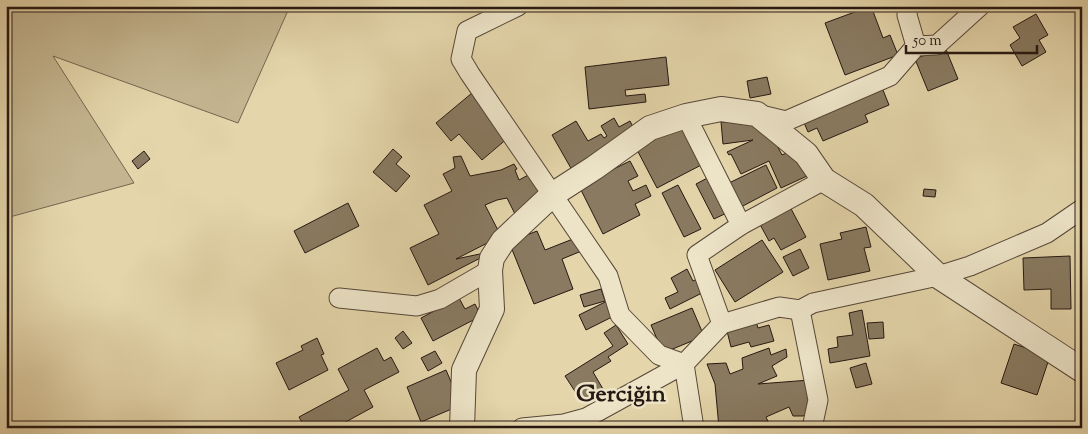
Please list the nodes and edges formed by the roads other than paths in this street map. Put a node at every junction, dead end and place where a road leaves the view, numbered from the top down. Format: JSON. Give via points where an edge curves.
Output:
{"nodes":[{"id":1,"x":518,"y":6,"type":"edge"},
{"id":2,"x":908,"y":6,"type":"edge"},
{"id":3,"x":980,"y":6,"type":"edge"},
{"id":4,"x":916,"y":46,"type":"junction"},
{"id":5,"x":757,"y":114,"type":"junction"},
{"id":6,"x":686,"y":116,"type":"junction"},
{"id":7,"x":824,"y":180,"type":"junction"},
{"id":8,"x":552,"y":195,"type":"junction"},
{"id":9,"x":1082,"y":209,"type":"edge"},
{"id":10,"x":741,"y":225,"type":"junction"},
{"id":11,"x":490,"y":270,"type":"junction"},
{"id":12,"x":938,"y":276,"type":"junction"},
{"id":13,"x":339,"y":298,"type":"dead end"},
{"id":14,"x":800,"y":310,"type":"junction"},
{"id":15,"x":722,"y":324,"type":"junction"},
{"id":16,"x":684,"y":364,"type":"junction"},
{"id":17,"x":1082,"y":370,"type":"edge"},
{"id":18,"x":462,"y":428,"type":"edge"},
{"id":19,"x":522,"y":428,"type":"edge"},
{"id":20,"x":694,"y":428,"type":"edge"},
{"id":21,"x":812,"y":428,"type":"edge"}],
"edges":[{"from":1,"to":8,"type":"street","via":[[468,31],[461,59]]},
{"from":2,"to":4,"type":"street","via":[[907,15]]},
{"from":3,"to":4,"type":"street","via":[[937,45]]},
{"from":4,"to":5,"type":"street","via":[[890,76],[803,114],[786,121]]},
{"from":5,"to":6,"type":"street","via":[[721,109]]},
{"from":5,"to":7,"type":"street","via":[[806,154]]},
{"from":6,"to":8,"type":"street","via":[[650,128]]},
{"from":6,"to":10,"type":"street"},
{"from":7,"to":10,"type":"street"},
{"from":7,"to":12,"type":"street","via":[[864,205]]},
{"from":8,"to":11,"type":"street","via":[[503,241],[492,258]]},
{"from":8,"to":16,"type":"street","via":[[608,276],[620,315],[659,355]]},
{"from":9,"to":12,"type":"street","via":[[1047,234]]},
{"from":10,"to":15,"type":"street","via":[[697,255]]},
{"from":11,"to":13,"type":"street","via":[[440,299],[417,306]]},
{"from":11,"to":18,"type":"street","via":[[492,309],[464,370]]},
{"from":12,"to":14,"type":"street","via":[[813,303]]},
{"from":12,"to":17,"type":"street"},
{"from":14,"to":15,"type":"street","via":[[779,307]]},
{"from":14,"to":21,"type":"street","via":[[818,400]]},
{"from":15,"to":16,"type":"street"},
{"from":16,"to":19,"type":"street","via":[[586,418],[564,424]]},
{"from":16,"to":20,"type":"street"}]}
